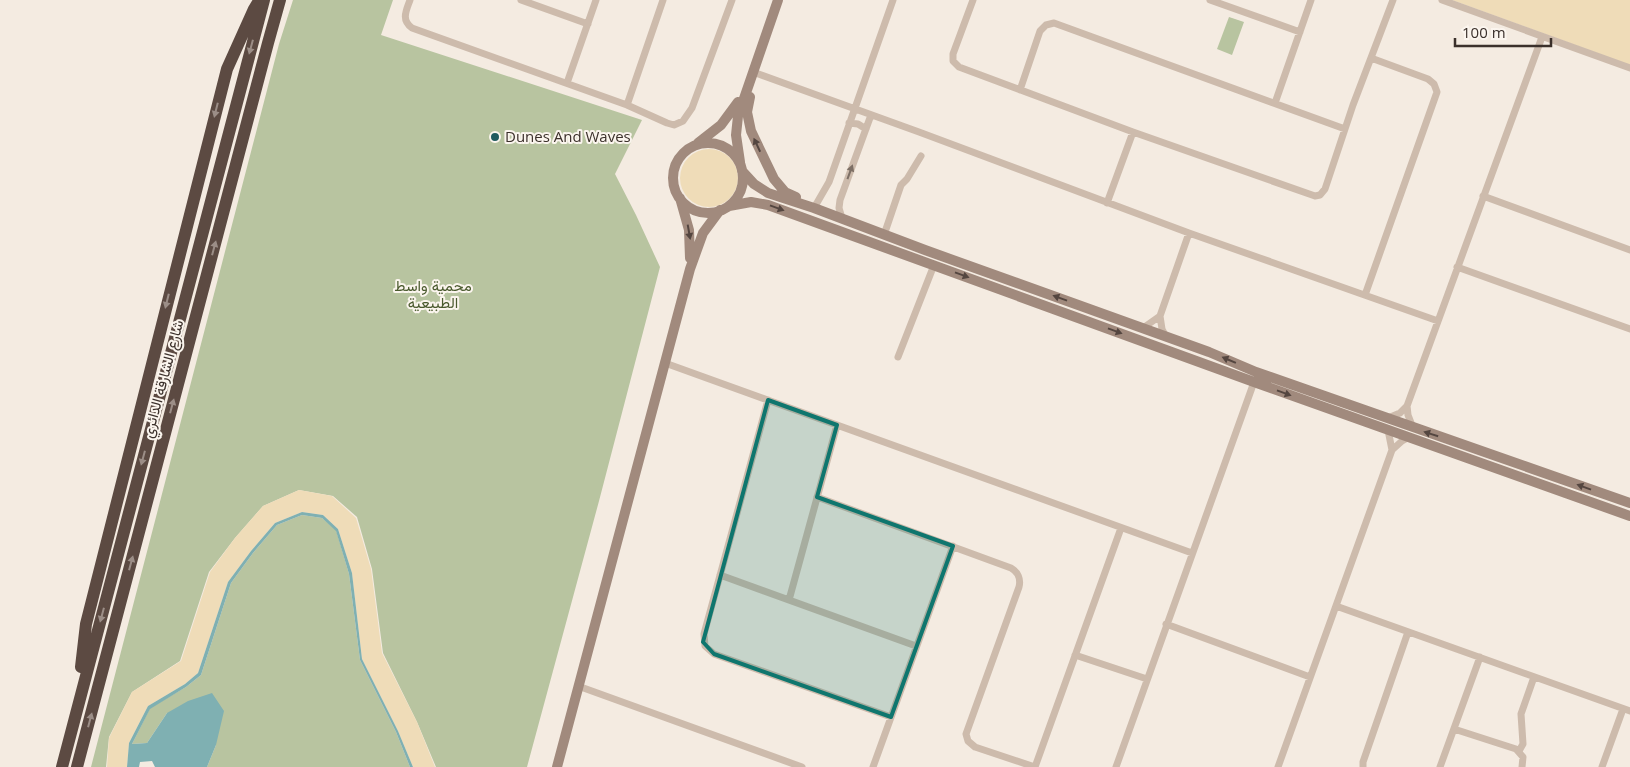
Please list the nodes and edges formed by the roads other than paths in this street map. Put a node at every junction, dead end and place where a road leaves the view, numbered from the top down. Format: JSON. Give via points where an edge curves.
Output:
{"nodes":[{"id":1,"x":262,"y":0,"type":"edge"},
{"id":2,"x":280,"y":0,"type":"edge"},
{"id":3,"x":410,"y":0,"type":"edge"},
{"id":4,"x":522,"y":0,"type":"edge"},
{"id":5,"x":596,"y":0,"type":"edge"},
{"id":6,"x":663,"y":0,"type":"edge"},
{"id":7,"x":732,"y":0,"type":"edge"},
{"id":8,"x":778,"y":0,"type":"edge"},
{"id":9,"x":893,"y":0,"type":"edge"},
{"id":10,"x":973,"y":0,"type":"edge"},
{"id":11,"x":1210,"y":0,"type":"edge"},
{"id":12,"x":1311,"y":0,"type":"edge"},
{"id":13,"x":1393,"y":0,"type":"edge"},
{"id":14,"x":1442,"y":0,"type":"edge"},
{"id":15,"x":588,"y":24,"type":"junction"},
{"id":16,"x":1300,"y":32,"type":"junction"},
{"id":17,"x":1542,"y":37,"type":"junction"},
{"id":18,"x":1370,"y":58,"type":"junction"},
{"id":19,"x":1630,"y":68,"type":"edge"},
{"id":20,"x":752,"y":73,"type":"junction"},
{"id":21,"x":567,"y":83,"type":"junction"},
{"id":22,"x":747,"y":89,"type":"junction"},
{"id":23,"x":1020,"y":90,"type":"junction"},
{"id":24,"x":1275,"y":103,"type":"junction"},
{"id":25,"x":627,"y":105,"type":"junction"},
{"id":26,"x":854,"y":109,"type":"junction"},
{"id":27,"x":871,"y":115,"type":"junction"},
{"id":28,"x":849,"y":123,"type":"junction"},
{"id":29,"x":866,"y":129,"type":"junction"},
{"id":30,"x":1345,"y":129,"type":"junction"},
{"id":31,"x":1132,"y":132,"type":"junction"},
{"id":32,"x":696,"y":145,"type":"junction"},
{"id":33,"x":920,"y":156,"type":"dead end"},
{"id":34,"x":741,"y":167,"type":"junction"},
{"id":35,"x":1484,"y":196,"type":"junction"},
{"id":36,"x":679,"y":197,"type":"junction"},
{"id":37,"x":1107,"y":203,"type":"junction"},
{"id":38,"x":812,"y":207,"type":"junction"},
{"id":39,"x":725,"y":208,"type":"junction"},
{"id":40,"x":842,"y":218,"type":"junction"},
{"id":41,"x":1189,"y":233,"type":"junction"},
{"id":42,"x":884,"y":235,"type":"junction"},
{"id":43,"x":887,"y":248,"type":"junction"},
{"id":44,"x":925,"y":250,"type":"junction"},
{"id":45,"x":1630,"y":250,"type":"edge"},
{"id":46,"x":934,"y":265,"type":"junction"},
{"id":47,"x":1458,"y":266,"type":"junction"},
{"id":48,"x":690,"y":268,"type":"junction"},
{"id":49,"x":1365,"y":295,"type":"junction"},
{"id":50,"x":1160,"y":316,"type":"junction"},
{"id":51,"x":1438,"y":321,"type":"junction"},
{"id":52,"x":1143,"y":328,"type":"junction"},
{"id":53,"x":1630,"y":330,"type":"edge"},
{"id":54,"x":1166,"y":337,"type":"junction"},
{"id":55,"x":898,"y":357,"type":"dead end"},
{"id":56,"x":665,"y":363,"type":"junction"},
{"id":57,"x":1254,"y":382,"type":"junction"},
{"id":58,"x":768,"y":400,"type":"junction"},
{"id":59,"x":1407,"y":406,"type":"junction"},
{"id":60,"x":1386,"y":418,"type":"junction"},
{"id":61,"x":837,"y":425,"type":"junction"},
{"id":62,"x":1388,"y":430,"type":"junction"},
{"id":63,"x":1411,"y":433,"type":"junction"},
{"id":64,"x":1392,"y":450,"type":"junction"},
{"id":65,"x":817,"y":497,"type":"junction"},
{"id":66,"x":1630,"y":504,"type":"edge"},
{"id":67,"x":1630,"y":516,"type":"edge"},
{"id":68,"x":1121,"y":528,"type":"junction"},
{"id":69,"x":953,"y":546,"type":"junction"},
{"id":70,"x":1192,"y":554,"type":"junction"},
{"id":71,"x":720,"y":575,"type":"junction"},
{"id":72,"x":789,"y":600,"type":"junction"},
{"id":73,"x":1336,"y":606,"type":"junction"},
{"id":74,"x":1166,"y":624,"type":"junction"},
{"id":75,"x":1408,"y":632,"type":"junction"},
{"id":76,"x":916,"y":646,"type":"junction"},
{"id":77,"x":1075,"y":654,"type":"junction"},
{"id":78,"x":1480,"y":657,"type":"junction"},
{"id":79,"x":1310,"y":677,"type":"junction"},
{"id":80,"x":1534,"y":677,"type":"junction"},
{"id":81,"x":1147,"y":679,"type":"junction"},
{"id":82,"x":578,"y":686,"type":"junction"},
{"id":83,"x":78,"y":703,"type":"junction"},
{"id":84,"x":1626,"y":710,"type":"edge"},
{"id":85,"x":891,"y":717,"type":"junction"},
{"id":86,"x":1454,"y":729,"type":"junction"},
{"id":87,"x":1519,"y":751,"type":"junction"},
{"id":88,"x":62,"y":767,"type":"edge"},
{"id":89,"x":77,"y":767,"type":"edge"},
{"id":90,"x":557,"y":767,"type":"edge"},
{"id":91,"x":802,"y":767,"type":"edge"},
{"id":92,"x":874,"y":767,"type":"edge"},
{"id":93,"x":1116,"y":767,"type":"edge"},
{"id":94,"x":1278,"y":767,"type":"edge"},
{"id":95,"x":1363,"y":767,"type":"edge"},
{"id":96,"x":1440,"y":767,"type":"edge"},
{"id":97,"x":1522,"y":767,"type":"edge"},
{"id":98,"x":1602,"y":767,"type":"edge"}],
"edges":[{"from":1,"to":83,"type":"highway","name":"شارع الشارقة الدائري","one_way":true},
{"from":1,"to":83,"type":"highway","one_way":true,"via":[[254,9],[224,78],[86,624]]},
{"from":89,"to":2,"type":"highway","name":"شارع الشارقة الدائري","one_way":true},
{"from":3,"to":21,"type":"street","via":[[405,17],[409,26]]},
{"from":4,"to":15,"type":"street"},
{"from":5,"to":15,"type":"street"},
{"from":6,"to":25,"type":"street"},
{"from":7,"to":25,"type":"street","via":[[692,108],[683,121],[674,125]]},
{"from":8,"to":20,"type":"main road"},
{"from":9,"to":26,"type":"street"},
{"from":10,"to":23,"type":"street","via":[[953,61],[959,67]]},
{"from":11,"to":16,"type":"street"},
{"from":12,"to":16,"type":"street"},
{"from":13,"to":18,"type":"street"},
{"from":14,"to":17,"type":"street"},
{"from":15,"to":21,"type":"street"},
{"from":16,"to":24,"type":"street"},
{"from":17,"to":19,"type":"street"},
{"from":17,"to":35,"type":"street"},
{"from":18,"to":30,"type":"street"},
{"from":18,"to":49,"type":"street","via":[[1428,79],[1437,92]]},
{"from":20,"to":22,"type":"main road"},
{"from":20,"to":26,"type":"street"},
{"from":38,"to":20,"type":"main road","one_way":true,"via":[[785,192],[777,183],[751,131],[747,112],[753,86]]},
{"from":21,"to":25,"type":"street"},
{"from":22,"to":32,"type":"main road","via":[[721,125]]},
{"from":22,"to":34,"type":"main road","via":[[736,129]]},
{"from":23,"to":24,"type":"street","via":[[1040,31],[1054,23]]},
{"from":23,"to":31,"type":"street"},
{"from":24,"to":30,"type":"street"},
{"from":26,"to":27,"type":"street"},
{"from":26,"to":28,"type":"street"},
{"from":27,"to":29,"type":"street"},
{"from":27,"to":37,"type":"street"},
{"from":28,"to":29,"type":"street"},
{"from":28,"to":38,"type":"street","via":[[828,182]]},
{"from":40,"to":29,"type":"street","one_way":true,"via":[[840,200]]},
{"from":30,"to":31,"type":"street","via":[[1326,189],[1315,196]]},
{"from":31,"to":37,"type":"street"},
{"from":32,"to":34,"type":"main road","via":[[721,145],[729,150]]},
{"from":32,"to":36,"type":"main road","via":[[684,153],[674,168],[674,186]]},
{"from":33,"to":42,"type":"street","via":[[908,179],[901,185]]},
{"from":34,"to":38,"type":"main road","via":[[763,191]]},
{"from":34,"to":39,"type":"main road","via":[[741,190]]},
{"from":35,"to":45,"type":"street"},
{"from":35,"to":47,"type":"street"},
{"from":36,"to":39,"type":"main road","via":[[685,204],[702,212]]},
{"from":36,"to":48,"type":"main road","one_way":true,"via":[[690,237]]},
{"from":37,"to":41,"type":"street"},
{"from":38,"to":40,"type":"main road"},
{"from":39,"to":43,"type":"main road","one_way":true,"via":[[751,202],[762,204]]},
{"from":39,"to":48,"type":"main road","via":[[703,233]]},
{"from":40,"to":42,"type":"main road"},
{"from":41,"to":49,"type":"street"},
{"from":41,"to":50,"type":"street"},
{"from":42,"to":44,"type":"main road"},
{"from":43,"to":44,"type":"main road","via":[[890,243],[912,250]]},
{"from":43,"to":46,"type":"main road"},
{"from":52,"to":44,"type":"main road","one_way":true},
{"from":46,"to":55,"type":"street"},
{"from":46,"to":57,"type":"main road","one_way":true},
{"from":47,"to":51,"type":"street"},
{"from":47,"to":53,"type":"street"},
{"from":48,"to":56,"type":"main road"},
{"from":49,"to":51,"type":"street"},
{"from":50,"to":52,"type":"street"},
{"from":50,"to":54,"type":"street"},
{"from":51,"to":59,"type":"street"},
{"from":52,"to":54,"type":"main road"},
{"from":60,"to":54,"type":"main road","one_way":true},
{"from":56,"to":58,"type":"street"},
{"from":56,"to":82,"type":"main road"},
{"from":57,"to":62,"type":"main road","one_way":true},
{"from":57,"to":70,"type":"street"},
{"from":58,"to":61,"type":"street"},
{"from":58,"to":71,"type":"street"},
{"from":59,"to":60,"type":"street","via":[[1400,413]]},
{"from":59,"to":63,"type":"street"},
{"from":60,"to":63,"type":"main road"},
{"from":61,"to":65,"type":"street"},
{"from":61,"to":68,"type":"street"},
{"from":62,"to":63,"type":"main road"},
{"from":62,"to":64,"type":"street"},
{"from":63,"to":64,"type":"street"},
{"from":66,"to":63,"type":"main road","one_way":true,"via":[[1459,442]]},
{"from":63,"to":67,"type":"main road"},
{"from":64,"to":73,"type":"street"},
{"from":65,"to":69,"type":"street"},
{"from":65,"to":72,"type":"street"},
{"from":68,"to":70,"type":"street"},
{"from":68,"to":77,"type":"street"},
{"from":69,"to":76,"type":"street"},
{"from":69,"to":77,"type":"street","via":[[1011,568],[1020,579],[967,731],[972,745],[1035,767]]},
{"from":70,"to":74,"type":"street"},
{"from":71,"to":72,"type":"street"},
{"from":71,"to":85,"type":"street","via":[[703,638],[710,652]]},
{"from":72,"to":76,"type":"street"},
{"from":73,"to":75,"type":"street"},
{"from":73,"to":79,"type":"street"},
{"from":74,"to":79,"type":"street"},
{"from":74,"to":81,"type":"street"},
{"from":75,"to":78,"type":"street"},
{"from":75,"to":95,"type":"street"},
{"from":76,"to":85,"type":"street"},
{"from":77,"to":81,"type":"street"},
{"from":78,"to":80,"type":"street"},
{"from":78,"to":86,"type":"street"},
{"from":79,"to":94,"type":"street"},
{"from":80,"to":84,"type":"street"},
{"from":80,"to":87,"type":"street","via":[[1521,714],[1523,744]]},
{"from":81,"to":93,"type":"street"},
{"from":82,"to":90,"type":"main road"},
{"from":82,"to":91,"type":"street"},
{"from":83,"to":88,"type":"highway","name":"شارع الشارقة الدائري"},
{"from":84,"to":98,"type":"street"},
{"from":85,"to":92,"type":"street"},
{"from":86,"to":87,"type":"street"},
{"from":86,"to":96,"type":"street"},
{"from":87,"to":97,"type":"street","via":[[1523,757]]}]}
